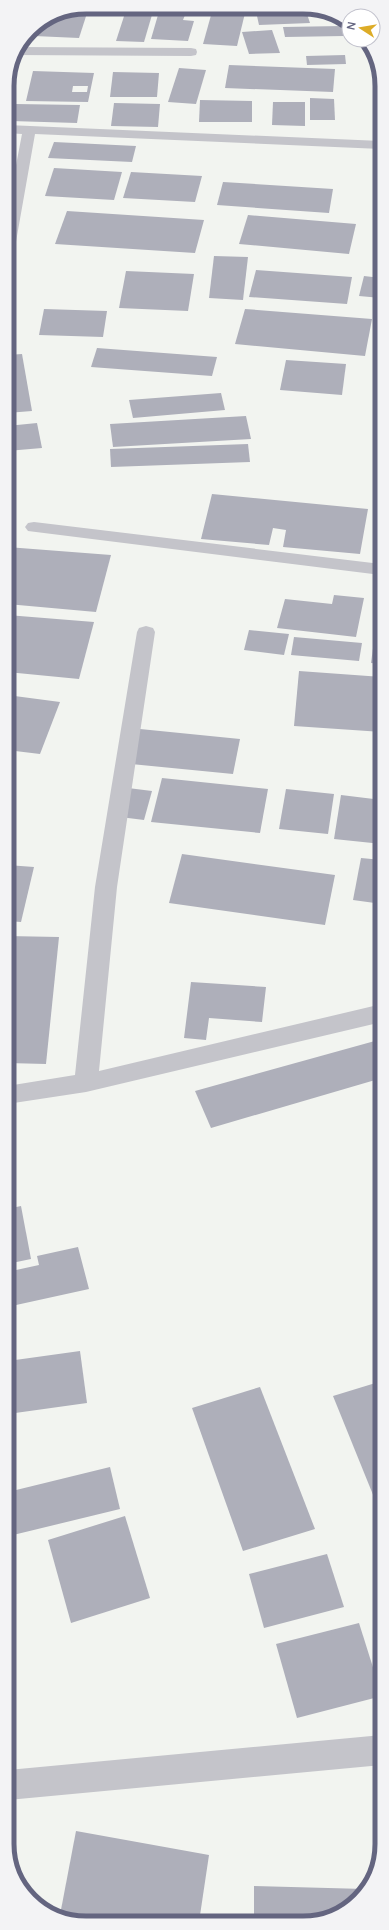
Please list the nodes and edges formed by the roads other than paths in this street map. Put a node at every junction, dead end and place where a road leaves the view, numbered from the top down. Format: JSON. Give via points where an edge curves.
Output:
{"nodes":[{"id":1,"x":23,"y":51,"type":"edge"},
{"id":2,"x":190,"y":52,"type":"dead end"},
{"id":3,"x":14,"y":130,"type":"edge"},
{"id":4,"x":29,"y":131,"type":"junction"},
{"id":5,"x":375,"y":145,"type":"edge"},
{"id":6,"x":14,"y":214,"type":"edge"},
{"id":7,"x":34,"y":527,"type":"dead end"},
{"id":8,"x":375,"y":569,"type":"edge"},
{"id":9,"x":146,"y":632,"type":"dead end"},
{"id":10,"x":375,"y":1015,"type":"edge"},
{"id":11,"x":86,"y":1083,"type":"junction"},
{"id":12,"x":14,"y":1094,"type":"edge"},
{"id":13,"x":375,"y":1751,"type":"edge"},
{"id":14,"x":14,"y":1784,"type":"edge"}],
"edges":[{"from":1,"to":2,"type":"street"},
{"from":3,"to":4,"type":"street"},
{"from":4,"to":5,"type":"street"},
{"from":4,"to":6,"type":"street"},
{"from":7,"to":8,"type":"street"},
{"from":9,"to":11,"type":"street","via":[[106,887]]},
{"from":10,"to":11,"type":"street"},
{"from":11,"to":12,"type":"street"},
{"from":13,"to":14,"type":"street"}]}
